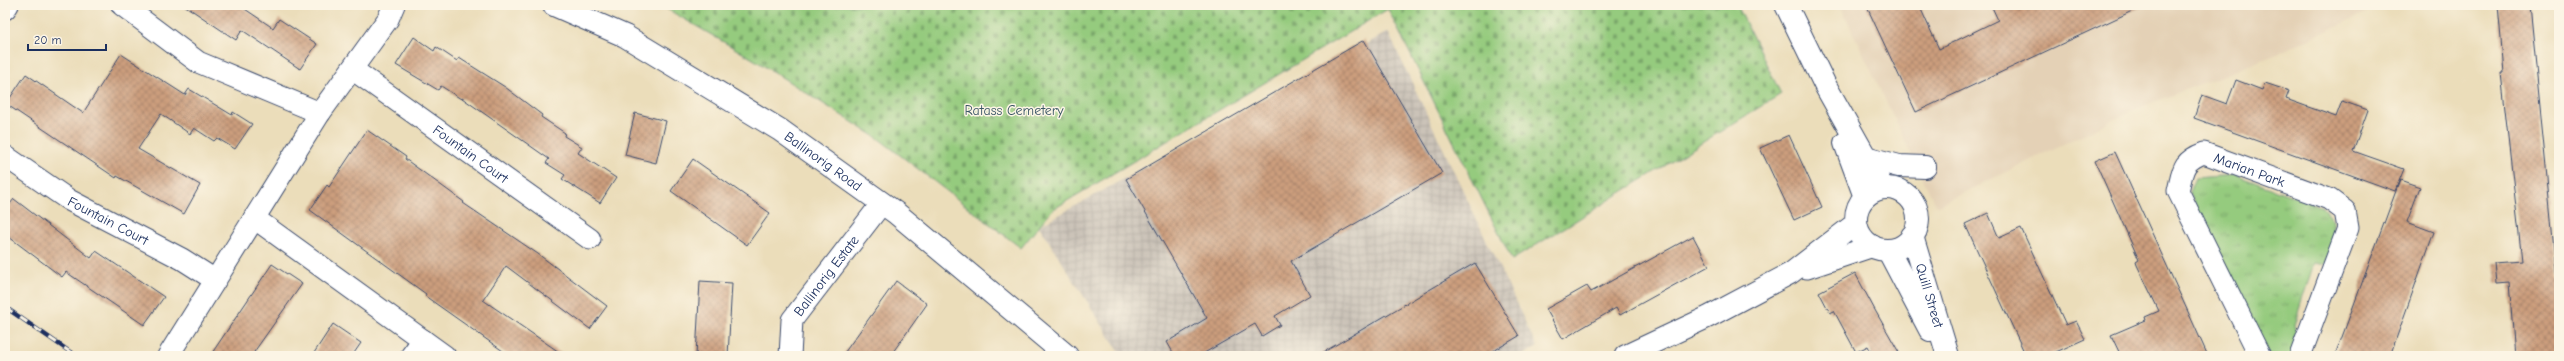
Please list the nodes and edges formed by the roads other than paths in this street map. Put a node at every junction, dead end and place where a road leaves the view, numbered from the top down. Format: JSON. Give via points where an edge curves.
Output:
{"nodes":[{"id":1,"x":8,"y":5,"type":"edge"},
{"id":2,"x":122,"y":5,"type":"edge"},
{"id":3,"x":394,"y":5,"type":"edge"},
{"id":4,"x":554,"y":5,"type":"edge"},
{"id":5,"x":1786,"y":5,"type":"edge"},
{"id":6,"x":5,"y":9,"type":"edge"},
{"id":7,"x":352,"y":69,"type":"junction"},
{"id":8,"x":1825,"y":85,"type":"junction"},
{"id":9,"x":320,"y":113,"type":"junction"},
{"id":10,"x":5,"y":156,"type":"edge"},
{"id":11,"x":1865,"y":157,"type":"junction"},
{"id":12,"x":1925,"y":167,"type":"dead end"},
{"id":13,"x":1874,"y":193,"type":"junction"},
{"id":14,"x":882,"y":203,"type":"junction"},
{"id":15,"x":254,"y":218,"type":"junction"},
{"id":16,"x":1856,"y":223,"type":"junction"},
{"id":17,"x":1912,"y":236,"type":"junction"},
{"id":18,"x":590,"y":239,"type":"dead end"},
{"id":19,"x":1880,"y":248,"type":"junction"},
{"id":20,"x":1791,"y":273,"type":"junction"},
{"id":21,"x":215,"y":280,"type":"junction"},
{"id":22,"x":417,"y":348,"type":"edge"},
{"id":23,"x":168,"y":356,"type":"edge"},
{"id":24,"x":444,"y":356,"type":"edge"},
{"id":25,"x":790,"y":356,"type":"edge"},
{"id":26,"x":1067,"y":356,"type":"edge"},
{"id":27,"x":1625,"y":356,"type":"edge"},
{"id":28,"x":1944,"y":356,"type":"edge"},
{"id":29,"x":1948,"y":356,"type":"edge"},
{"id":30,"x":2260,"y":356,"type":"edge"},
{"id":31,"x":2300,"y":356,"type":"edge"}],
"edges":[{"from":1,"to":6,"type":"street"},
{"from":2,"to":9,"type":"street","via":[[198,62]]},
{"from":3,"to":7,"type":"street","via":[[388,19]]},
{"from":4,"to":14,"type":"main road","name":"Ballinorig Road","via":[[626,36],[780,130]]},
{"from":5,"to":8,"type":"main road"},
{"from":7,"to":9,"type":"street"},
{"from":7,"to":18,"type":"street","name":"Fountain Court"},
{"from":8,"to":11,"type":"main road"},
{"from":8,"to":13,"type":"main road"},
{"from":9,"to":15,"type":"street"},
{"from":10,"to":21,"type":"street","name":"Fountain Court","via":[[69,200],[182,259]]},
{"from":11,"to":12,"type":"main road","via":[[1899,166]]},
{"from":11,"to":13,"type":"main road"},
{"from":13,"to":16,"type":"main road","via":[[1857,210]]},
{"from":13,"to":17,"type":"main road","via":[[1902,192],[1914,204],[1917,219]]},
{"from":14,"to":25,"type":"street","name":"Ballinorig Estate","via":[[792,320]]},
{"from":14,"to":26,"type":"main road","name":"Ballinorig Road"},
{"from":15,"to":21,"type":"street"},
{"from":15,"to":22,"type":"street"},
{"from":16,"to":19,"type":"main road","via":[[1862,237]]},
{"from":16,"to":20,"type":"street"},
{"from":17,"to":19,"type":"main road","via":[[1901,246]]},
{"from":17,"to":29,"type":"main road","name":"Quill Street"},
{"from":19,"to":20,"type":"street"},
{"from":19,"to":28,"type":"main road","name":"Quill Street"},
{"from":20,"to":27,"type":"street","via":[[1708,317]]},
{"from":21,"to":23,"type":"street"},
{"from":22,"to":24,"type":"street"},
{"from":30,"to":31,"type":"street","name":"Marian Park","via":[[2178,191],[2183,169],[2190,159],[2204,154],[2329,198],[2345,212],[2348,228]]}]}
